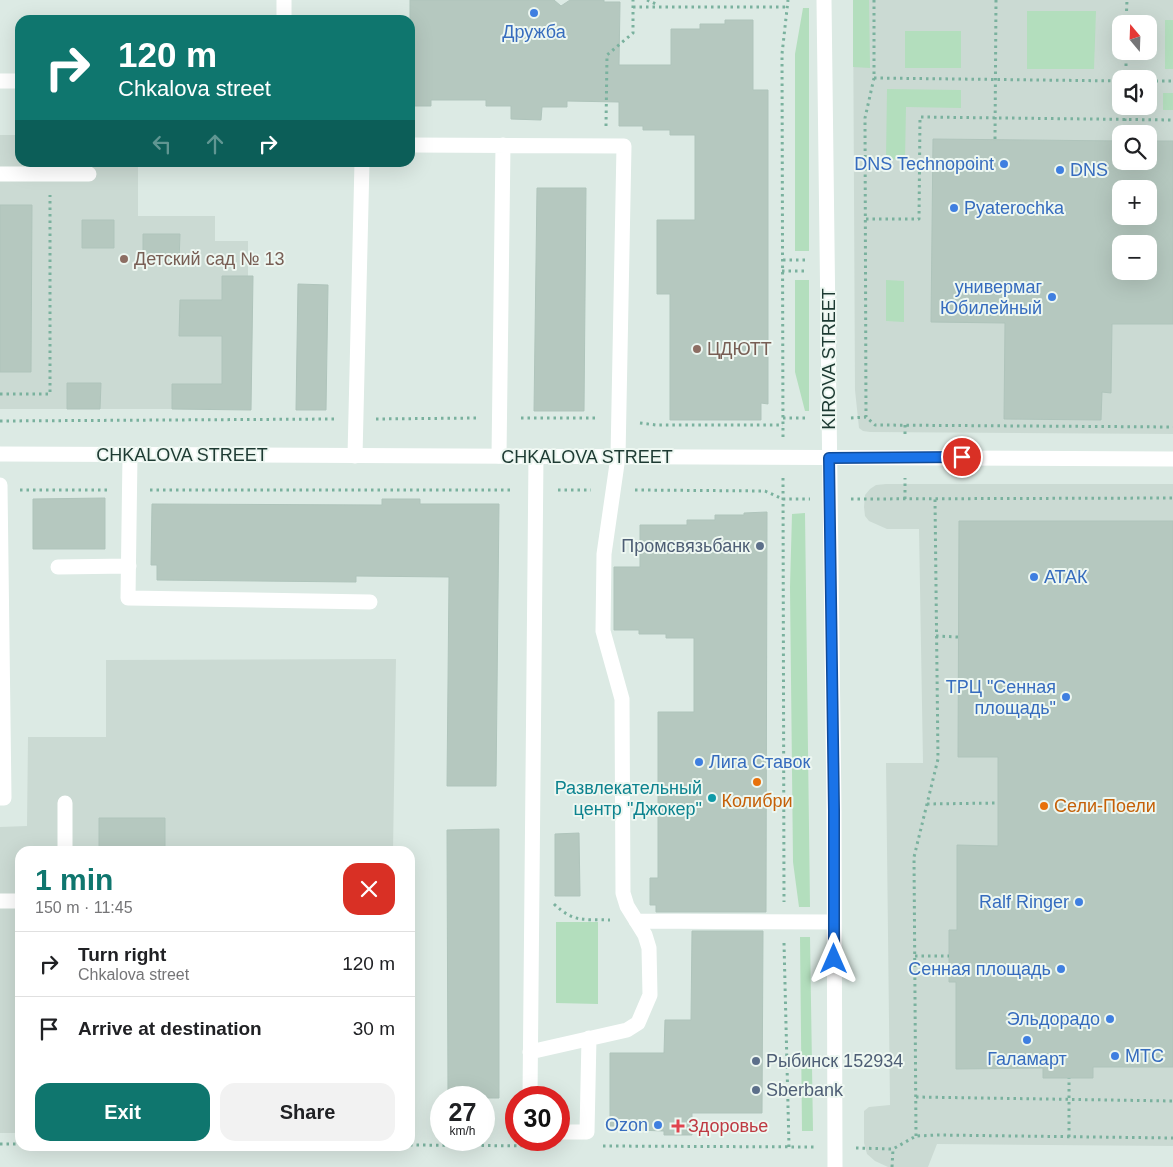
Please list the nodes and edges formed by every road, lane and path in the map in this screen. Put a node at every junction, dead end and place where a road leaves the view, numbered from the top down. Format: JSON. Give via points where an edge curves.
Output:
{"nodes":[{"id":1,"x":284,"y":0,"type":"edge"},
{"id":2,"x":633,"y":0,"type":"edge"},
{"id":3,"x":647,"y":0,"type":"edge"},
{"id":4,"x":788,"y":0,"type":"edge"},
{"id":5,"x":824,"y":0,"type":"edge"},
{"id":6,"x":874,"y":0,"type":"edge"},
{"id":7,"x":996,"y":0,"type":"edge"},
{"id":8,"x":1127,"y":0,"type":"edge"},
{"id":9,"x":633,"y":7,"type":"junction"},
{"id":10,"x":660,"y":7,"type":"junction"},
{"id":11,"x":788,"y":7,"type":"junction"},
{"id":12,"x":284,"y":15,"type":"edge"},
{"id":13,"x":1126,"y":15,"type":"edge"},
{"id":14,"x":874,"y":78,"type":"junction"},
{"id":15,"x":995,"y":79,"type":"junction"},
{"id":16,"x":0,"y":81,"type":"edge"},
{"id":17,"x":15,"y":81,"type":"edge"},
{"id":18,"x":1112,"y":81,"type":"edge"},
{"id":19,"x":1157,"y":81,"type":"edge"},
{"id":20,"x":1173,"y":81,"type":"edge"},
{"id":21,"x":1125,"y":115,"type":"edge"},
{"id":22,"x":995,"y":117,"type":"junction"},
{"id":23,"x":1125,"y":119,"type":"junction"},
{"id":24,"x":1173,"y":120,"type":"edge"},
{"id":25,"x":1125,"y":125,"type":"edge"},
{"id":26,"x":995,"y":139,"type":"dead end"},
{"id":27,"x":415,"y":145,"type":"edge"},
{"id":28,"x":503,"y":145,"type":"junction"},
{"id":29,"x":606,"y":146,"type":"junction"},
{"id":30,"x":362,"y":167,"type":"edge"},
{"id":31,"x":0,"y":174,"type":"edge"},
{"id":32,"x":50,"y":174,"type":"junction"},
{"id":33,"x":89,"y":174,"type":"dead end"},
{"id":34,"x":866,"y":219,"type":"junction"},
{"id":35,"x":783,"y":260,"type":"junction"},
{"id":36,"x":809,"y":260,"type":"dead end"},
{"id":37,"x":782,"y":271,"type":"junction"},
{"id":38,"x":809,"y":271,"type":"dead end"},
{"id":39,"x":0,"y":394,"type":"edge"},
{"id":40,"x":499,"y":418,"type":"junction"},
{"id":41,"x":355,"y":419,"type":"junction"},
{"id":42,"x":618,"y":420,"type":"junction"},
{"id":43,"x":0,"y":421,"type":"edge"},
{"id":44,"x":783,"y":425,"type":"junction"},
{"id":45,"x":1173,"y":427,"type":"edge"},
{"id":46,"x":0,"y":454,"type":"edge"},
{"id":47,"x":130,"y":455,"type":"junction"},
{"id":48,"x":354,"y":456,"type":"junction"},
{"id":49,"x":499,"y":456,"type":"junction"},
{"id":50,"x":536,"y":456,"type":"junction"},
{"id":51,"x":618,"y":457,"type":"junction"},
{"id":52,"x":783,"y":457,"type":"junction"},
{"id":53,"x":829,"y":458,"type":"junction"},
{"id":54,"x":1173,"y":459,"type":"edge"},
{"id":55,"x":0,"y":485,"type":"edge"},
{"id":56,"x":0,"y":490,"type":"edge"},
{"id":57,"x":130,"y":490,"type":"junction"},
{"id":58,"x":535,"y":490,"type":"junction"},
{"id":59,"x":612,"y":490,"type":"junction"},
{"id":60,"x":1173,"y":498,"type":"edge"},
{"id":61,"x":783,"y":499,"type":"junction"},
{"id":62,"x":876,"y":499,"type":"dead end"},
{"id":63,"x":935,"y":499,"type":"junction"},
{"id":64,"x":129,"y":566,"type":"junction"},
{"id":65,"x":58,"y":567,"type":"dead end"},
{"id":66,"x":370,"y":602,"type":"dead end"},
{"id":67,"x":936,"y":636,"type":"junction"},
{"id":68,"x":958,"y":637,"type":"dead end"},
{"id":69,"x":0,"y":798,"type":"edge"},
{"id":70,"x":65,"y":803,"type":"dead end"},
{"id":71,"x":998,"y":803,"type":"dead end"},
{"id":72,"x":927,"y":804,"type":"junction"},
{"id":73,"x":64,"y":846,"type":"edge"},
{"id":74,"x":532,"y":882,"type":"junction"},
{"id":75,"x":0,"y":901,"type":"edge"},
{"id":76,"x":15,"y":902,"type":"edge"},
{"id":77,"x":636,"y":921,"type":"junction"},
{"id":78,"x":784,"y":922,"type":"junction"},
{"id":79,"x":833,"y":922,"type":"junction"},
{"id":80,"x":915,"y":956,"type":"junction"},
{"id":81,"x":949,"y":956,"type":"dead end"},
{"id":82,"x":589,"y":1038,"type":"junction"},
{"id":83,"x":530,"y":1052,"type":"junction"},
{"id":84,"x":1069,"y":1078,"type":"dead end"},
{"id":85,"x":530,"y":1086,"type":"edge"},
{"id":86,"x":916,"y":1097,"type":"junction"},
{"id":87,"x":1069,"y":1099,"type":"junction"},
{"id":88,"x":1173,"y":1101,"type":"edge"},
{"id":89,"x":570,"y":1132,"type":"edge"},
{"id":90,"x":916,"y":1136,"type":"junction"},
{"id":91,"x":1069,"y":1137,"type":"junction"},
{"id":92,"x":1173,"y":1138,"type":"edge"},
{"id":93,"x":0,"y":1144,"type":"edge"},
{"id":94,"x":15,"y":1144,"type":"edge"},
{"id":95,"x":789,"y":1147,"type":"dead end"},
{"id":96,"x":835,"y":1167,"type":"edge"},
{"id":97,"x":892,"y":1167,"type":"edge"}],
"edges":[{"from":1,"to":12,"type":"street"},
{"from":2,"to":9,"type":"path"},
{"from":3,"to":10,"type":"path"},
{"from":4,"to":11,"type":"path"},
{"from":5,"to":53,"type":"street","name":"KIROVA STREET"},
{"from":6,"to":14,"type":"path"},
{"from":7,"to":15,"type":"path"},
{"from":8,"to":13,"type":"path"},
{"from":9,"to":10,"type":"path"},
{"from":9,"to":29,"type":"path","via":[[633,33],[607,55]]},
{"from":10,"to":11,"type":"path"},
{"from":11,"to":35,"type":"path","via":[[782,54]]},
{"from":14,"to":15,"type":"path"},
{"from":14,"to":34,"type":"path","via":[[865,118]]},
{"from":15,"to":18,"type":"path"},
{"from":15,"to":22,"type":"path"},
{"from":16,"to":17,"type":"street"},
{"from":19,"to":20,"type":"path"},
{"from":21,"to":23,"type":"path"},
{"from":22,"to":23,"type":"path"},
{"from":22,"to":26,"type":"path"},
{"from":22,"to":34,"type":"path","via":[[920,116],[919,219]]},
{"from":23,"to":24,"type":"path"},
{"from":23,"to":25,"type":"path"},
{"from":27,"to":28,"type":"street"},
{"from":28,"to":29,"type":"street"},
{"from":28,"to":40,"type":"street"},
{"from":29,"to":42,"type":"street","via":[[624,146]]},
{"from":30,"to":41,"type":"street"},
{"from":31,"to":32,"type":"street"},
{"from":32,"to":33,"type":"street"},
{"from":32,"to":39,"type":"path","via":[[50,394]]},
{"from":34,"to":45,"type":"path","via":[[866,417],[875,425]]},
{"from":35,"to":36,"type":"path"},
{"from":35,"to":37,"type":"path"},
{"from":37,"to":38,"type":"path"},
{"from":37,"to":44,"type":"path"},
{"from":40,"to":41,"type":"path"},
{"from":40,"to":42,"type":"path"},
{"from":40,"to":49,"type":"street"},
{"from":41,"to":43,"type":"path"},
{"from":41,"to":48,"type":"street"},
{"from":42,"to":44,"type":"path","via":[[656,426]]},
{"from":42,"to":51,"type":"street"},
{"from":44,"to":52,"type":"path"},
{"from":46,"to":47,"type":"street","name":"CHKALOVA STREET"},
{"from":47,"to":48,"type":"street","name":"CHKALOVA STREET"},
{"from":47,"to":57,"type":"street"},
{"from":48,"to":49,"type":"street","name":"CHKALOVA STREET"},
{"from":49,"to":50,"type":"street","name":"CHKALOVA STREET"},
{"from":50,"to":51,"type":"street","name":"CHKALOVA STREET"},
{"from":50,"to":58,"type":"street"},
{"from":51,"to":52,"type":"street","name":"CHKALOVA STREET"},
{"from":51,"to":59,"type":"street"},
{"from":52,"to":53,"type":"street","name":"CHKALOVA STREET"},
{"from":52,"to":61,"type":"path"},
{"from":53,"to":54,"type":"street","name":"CHKALOVA STREET"},
{"from":53,"to":79,"type":"street","name":"KIROVA STREET"},
{"from":55,"to":56,"type":"street"},
{"from":56,"to":57,"type":"path"},
{"from":56,"to":69,"type":"street","via":[[4,798]]},
{"from":57,"to":58,"type":"path"},
{"from":57,"to":64,"type":"street"},
{"from":58,"to":59,"type":"path"},
{"from":58,"to":74,"type":"street"},
{"from":59,"to":61,"type":"path","via":[[765,491]]},
{"from":59,"to":77,"type":"street","via":[[604,554],[604,631],[622,699],[623,893]]},
{"from":60,"to":63,"type":"path"},
{"from":61,"to":78,"type":"path"},
{"from":62,"to":63,"type":"path"},
{"from":63,"to":67,"type":"path"},
{"from":64,"to":65,"type":"street"},
{"from":64,"to":66,"type":"street","via":[[128,598]]},
{"from":67,"to":68,"type":"path"},
{"from":67,"to":72,"type":"path","via":[[938,759]]},
{"from":70,"to":73,"type":"street"},
{"from":71,"to":72,"type":"path"},
{"from":72,"to":80,"type":"path","via":[[914,857]]},
{"from":74,"to":77,"type":"path","via":[[562,911],[578,920]]},
{"from":74,"to":83,"type":"street"},
{"from":75,"to":76,"type":"street"},
{"from":77,"to":78,"type":"street"},
{"from":77,"to":82,"type":"street","via":[[647,941],[650,995],[638,1023],[627,1030]]},
{"from":78,"to":79,"type":"street"},
{"from":78,"to":95,"type":"path"},
{"from":79,"to":96,"type":"street","name":"KIROVA STREET"},
{"from":80,"to":81,"type":"path"},
{"from":80,"to":86,"type":"path"},
{"from":82,"to":83,"type":"street"},
{"from":82,"to":89,"type":"street","via":[[587,1132]]},
{"from":83,"to":85,"type":"street"},
{"from":84,"to":87,"type":"path"},
{"from":86,"to":87,"type":"path"},
{"from":86,"to":90,"type":"path"},
{"from":87,"to":88,"type":"path"},
{"from":87,"to":91,"type":"path"},
{"from":90,"to":91,"type":"path"},
{"from":90,"to":97,"type":"path","via":[[893,1149]]},
{"from":91,"to":92,"type":"path"},
{"from":93,"to":94,"type":"path"}]}
